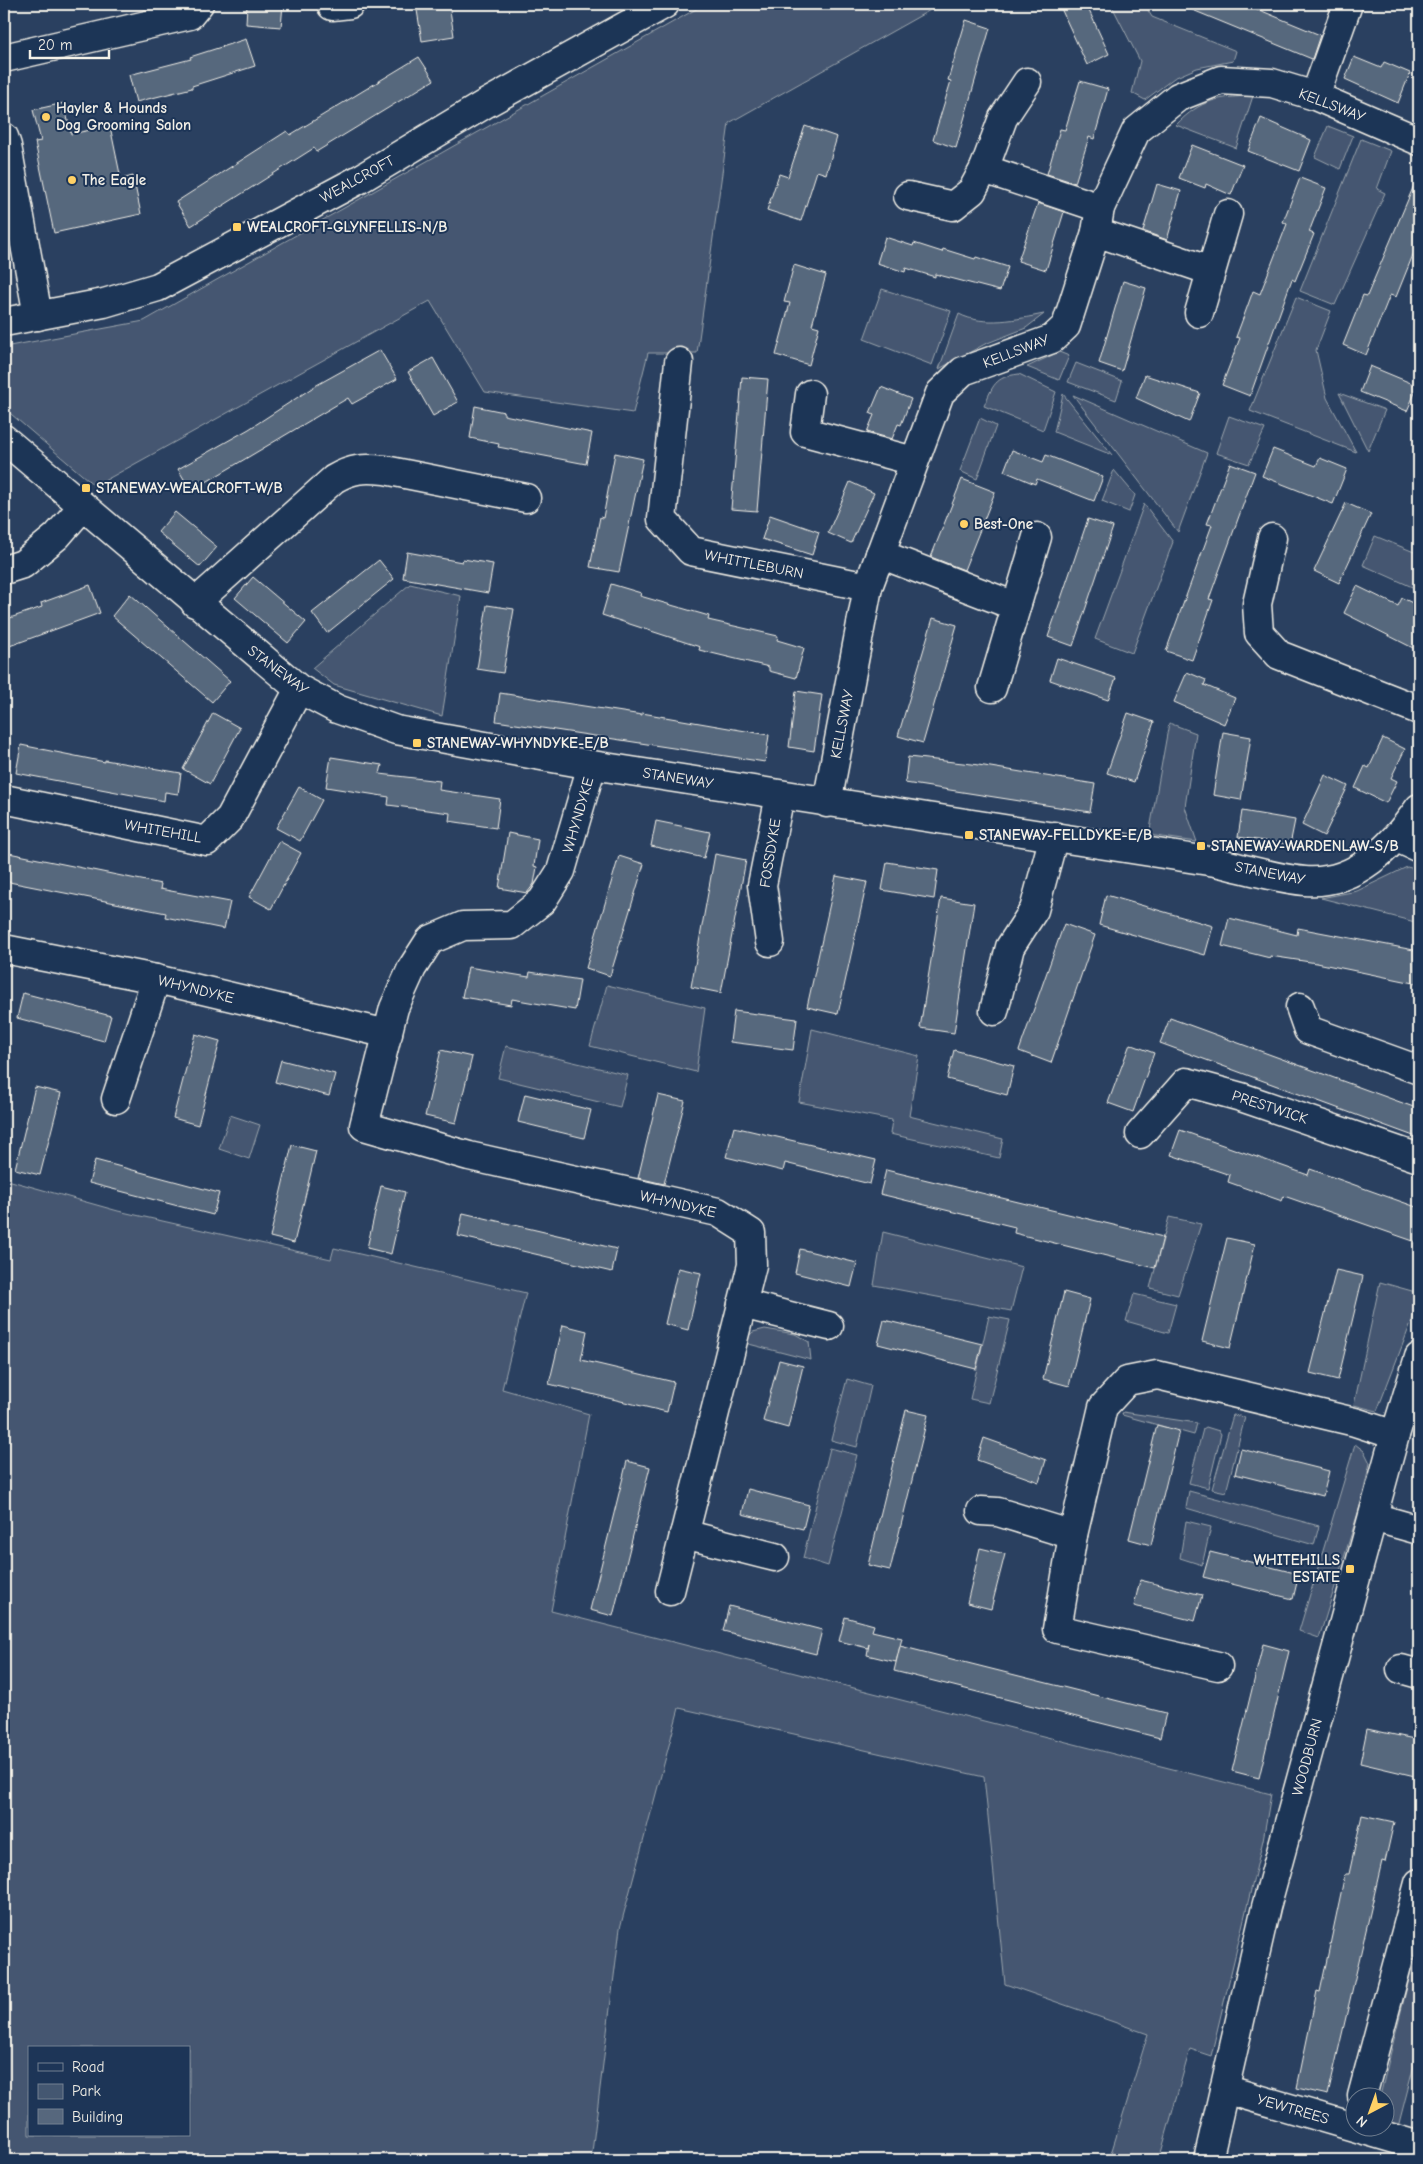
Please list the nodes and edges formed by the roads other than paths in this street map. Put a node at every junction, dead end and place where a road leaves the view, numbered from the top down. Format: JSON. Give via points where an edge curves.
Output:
{"nodes":[{"id":1,"x":199,"y":4,"type":"edge"},
{"id":2,"x":665,"y":4,"type":"edge"},
{"id":3,"x":1348,"y":4,"type":"edge"},
{"id":4,"x":4,"y":58,"type":"edge"},
{"id":5,"x":1027,"y":82,"type":"dead end"},
{"id":6,"x":1315,"y":96,"type":"junction"},
{"id":7,"x":4,"y":137,"type":"edge"},
{"id":8,"x":1419,"y":141,"type":"edge"},
{"id":9,"x":984,"y":169,"type":"junction"},
{"id":10,"x":908,"y":196,"type":"dead end"},
{"id":11,"x":1228,"y":214,"type":"dead end"},
{"id":12,"x":1098,"y":220,"type":"junction"},
{"id":13,"x":1211,"y":270,"type":"junction"},
{"id":14,"x":1199,"y":313,"type":"dead end"},
{"id":15,"x":38,"y":316,"type":"junction"},
{"id":16,"x":4,"y":322,"type":"edge"},
{"id":17,"x":680,"y":362,"type":"dead end"},
{"id":18,"x":810,"y":394,"type":"dead end"},
{"id":19,"x":4,"y":439,"type":"edge"},
{"id":20,"x":914,"y":461,"type":"junction"},
{"id":21,"x":526,"y":498,"type":"dead end"},
{"id":22,"x":83,"y":506,"type":"junction"},
{"id":23,"x":1038,"y":537,"type":"dead end"},
{"id":24,"x":1272,"y":538,"type":"dead end"},
{"id":25,"x":880,"y":554,"type":"junction"},
{"id":26,"x":4,"y":570,"type":"edge"},
{"id":27,"x":868,"y":587,"type":"junction"},
{"id":28,"x":195,"y":603,"type":"junction"},
{"id":29,"x":1015,"y":606,"type":"junction"},
{"id":30,"x":299,"y":688,"type":"junction"},
{"id":31,"x":992,"y":688,"type":"dead end"},
{"id":32,"x":1419,"y":710,"type":"edge"},
{"id":33,"x":592,"y":765,"type":"junction"},
{"id":34,"x":780,"y":794,"type":"junction"},
{"id":35,"x":4,"y":799,"type":"edge"},
{"id":36,"x":827,"y":803,"type":"junction"},
{"id":37,"x":1419,"y":808,"type":"edge"},
{"id":38,"x":1054,"y":836,"type":"junction"},
{"id":39,"x":1408,"y":843,"type":"edge"},
{"id":40,"x":770,"y":942,"type":"dead end"},
{"id":41,"x":4,"y":948,"type":"edge"},
{"id":42,"x":156,"y":979,"type":"junction"},
{"id":43,"x":1300,"y":1007,"type":"dead end"},
{"id":44,"x":994,"y":1011,"type":"dead end"},
{"id":45,"x":388,"y":1034,"type":"junction"},
{"id":46,"x":1419,"y":1070,"type":"edge"},
{"id":47,"x":116,"y":1099,"type":"dead end"},
{"id":48,"x":1140,"y":1134,"type":"dead end"},
{"id":49,"x":1419,"y":1158,"type":"edge"},
{"id":50,"x":742,"y":1304,"type":"junction"},
{"id":51,"x":829,"y":1326,"type":"dead end"},
{"id":52,"x":1419,"y":1357,"type":"edge"},
{"id":53,"x":1395,"y":1435,"type":"junction"},
{"id":54,"x":981,"y":1511,"type":"dead end"},
{"id":55,"x":1373,"y":1517,"type":"junction"},
{"id":56,"x":1419,"y":1530,"type":"edge"},
{"id":57,"x":684,"y":1534,"type":"junction"},
{"id":58,"x":1073,"y":1536,"type":"junction"},
{"id":59,"x":775,"y":1557,"type":"dead end"},
{"id":60,"x":670,"y":1591,"type":"dead end"},
{"id":61,"x":1218,"y":1666,"type":"dead end"},
{"id":62,"x":1419,"y":1883,"type":"edge"},
{"id":63,"x":1365,"y":2086,"type":"edge"},
{"id":64,"x":1224,"y":2089,"type":"junction"},
{"id":65,"x":1346,"y":2122,"type":"edge"},
{"id":66,"x":1390,"y":2136,"type":"edge"},
{"id":67,"x":1419,"y":2146,"type":"edge"},
{"id":68,"x":1208,"y":2160,"type":"edge"}],
"edges":[{"from":1,"to":4,"type":"street","via":[[190,15]]},
{"from":2,"to":15,"type":"street","name":"WEALCROFT","via":[[485,104],[360,179],[158,287],[104,303]]},
{"from":3,"to":6,"type":"street"},
{"from":5,"to":9,"type":"street","via":[[1003,118]]},
{"from":6,"to":8,"type":"street","name":"KELLSWAY"},
{"from":6,"to":12,"type":"street","name":"KELLSWAY","via":[[1272,83],[1221,80],[1178,97],[1136,131]]},
{"from":7,"to":15,"type":"street"},
{"from":9,"to":10,"type":"street","via":[[972,191],[953,206]]},
{"from":9,"to":12,"type":"street"},
{"from":11,"to":13,"type":"street"},
{"from":12,"to":13,"type":"street"},
{"from":12,"to":20,"type":"street","name":"KELLSWAY","via":[[1066,326],[1052,340],[963,371],[940,393]]},
{"from":13,"to":14,"type":"street"},
{"from":15,"to":16,"type":"street","name":"WEALCROFT"},
{"from":17,"to":27,"type":"street","name":"WHITTLEBURN","via":[[662,519],[691,551]]},
{"from":18,"to":20,"type":"street","via":[[805,432]]},
{"from":19,"to":22,"type":"street","name":"STANEWAY"},
{"from":20,"to":25,"type":"street","name":"KELLSWAY"},
{"from":21,"to":28,"type":"street","via":[[385,470],[348,471],[334,479]]},
{"from":22,"to":26,"type":"street","via":[[57,536],[23,564]]},
{"from":22,"to":28,"type":"street","name":"STANEWAY"},
{"from":23,"to":29,"type":"street"},
{"from":24,"to":32,"type":"street","via":[[1258,604],[1259,633],[1279,655]]},
{"from":25,"to":27,"type":"street","name":"KELLSWAY"},
{"from":25,"to":29,"type":"street"},
{"from":27,"to":36,"type":"street","name":"KELLSWAY"},
{"from":28,"to":30,"type":"street","name":"STANEWAY"},
{"from":29,"to":31,"type":"street"},
{"from":30,"to":33,"type":"street","name":"STANEWAY","via":[[337,709],[396,730]]},
{"from":30,"to":35,"type":"street","name":"WHITEHILL","via":[[230,818],[207,841]]},
{"from":33,"to":34,"type":"street","name":"STANEWAY"},
{"from":33,"to":45,"type":"street","name":"WHYNDYKE","via":[[561,871],[542,902],[512,925],[463,926],[430,940],[401,992]]},
{"from":34,"to":36,"type":"street","name":"STANEWAY"},
{"from":34,"to":40,"type":"street","name":"FOSSDYKE","via":[[762,885]]},
{"from":36,"to":38,"type":"street","name":"STANEWAY"},
{"from":37,"to":39,"type":"street","name":"STANEWAY"},
{"from":38,"to":39,"type":"street","name":"STANEWAY","via":[[1215,862],[1306,881],[1346,877],[1374,858]]},
{"from":38,"to":44,"type":"street","via":[[1034,910],[1010,947]]},
{"from":41,"to":42,"type":"street","name":"WHYNDYKE"},
{"from":42,"to":45,"type":"street","name":"WHYNDYKE"},
{"from":42,"to":47,"type":"street"},
{"from":43,"to":46,"type":"street","via":[[1308,1030]]},
{"from":45,"to":50,"type":"street","name":"WHYNDYKE","via":[[364,1126],[469,1156],[718,1212],[751,1233],[752,1265]]},
{"from":48,"to":49,"type":"street","name":"PRESTWICK","via":[[1186,1082],[1241,1097]]},
{"from":50,"to":51,"type":"street"},
{"from":50,"to":57,"type":"street","name":"WHYNDYKE"},
{"from":52,"to":53,"type":"street","name":"WOODBURN"},
{"from":53,"to":55,"type":"street","name":"WOODBURN"},
{"from":53,"to":58,"type":"street","via":[[1355,1422],[1157,1375],[1127,1380],[1102,1408]]},
{"from":54,"to":58,"type":"street","via":[[998,1512]]},
{"from":55,"to":56,"type":"street"},
{"from":55,"to":64,"type":"street","name":"WOODBURN","via":[[1266,1907]]},
{"from":57,"to":59,"type":"street"},
{"from":57,"to":60,"type":"street","name":"WHYNDYKE"},
{"from":58,"to":61,"type":"street","via":[[1056,1629]]},
{"from":62,"to":63,"type":"street"},
{"from":64,"to":65,"type":"street","name":"YEWTREES"},
{"from":64,"to":68,"type":"street","name":"WOODBURN"},
{"from":66,"to":67,"type":"street","name":"YEWTREES"}]}
